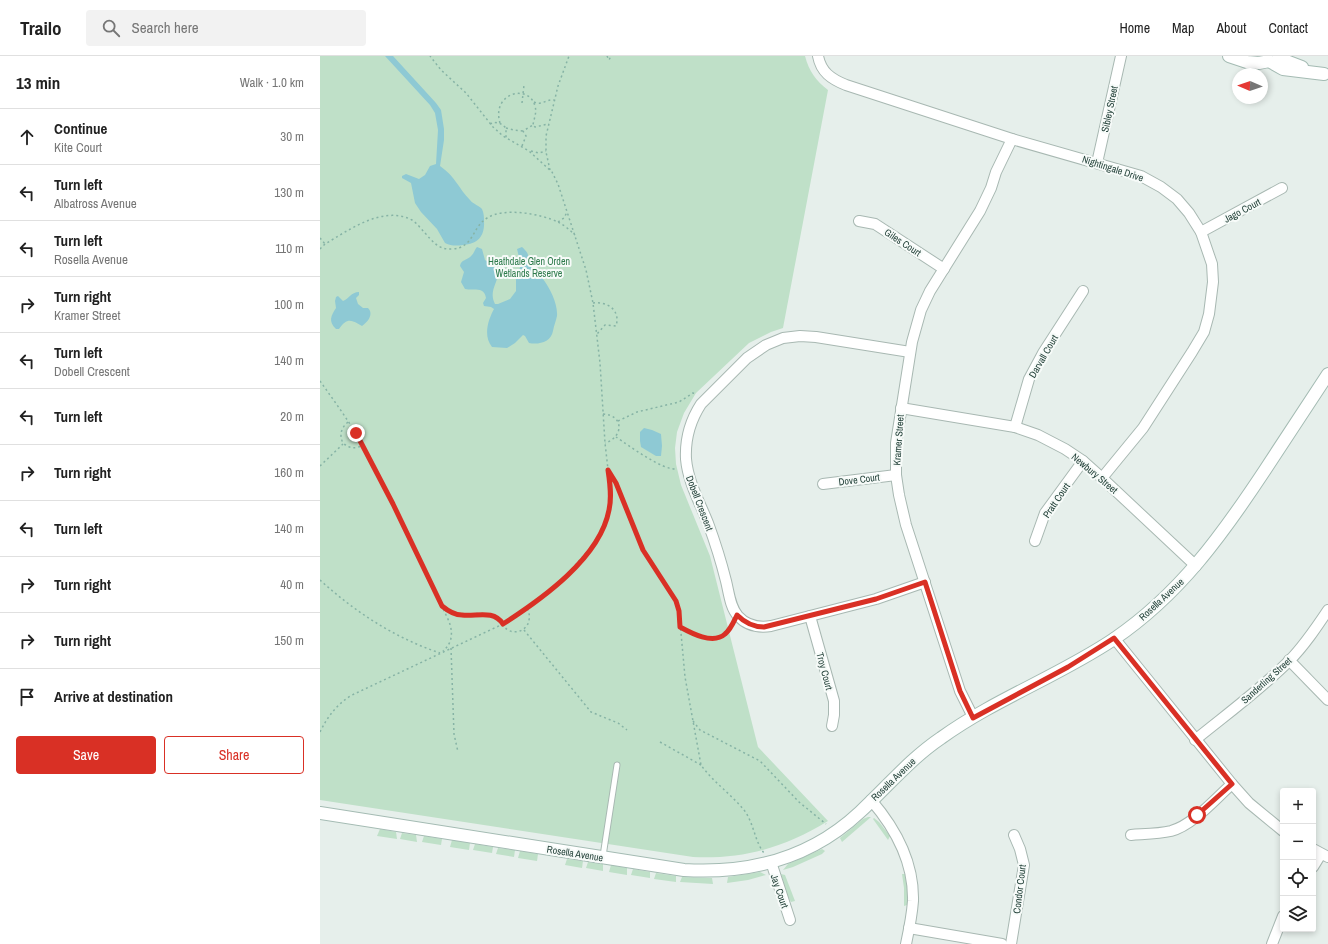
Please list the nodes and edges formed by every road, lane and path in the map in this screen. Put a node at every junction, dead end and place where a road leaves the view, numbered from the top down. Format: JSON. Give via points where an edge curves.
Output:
{"nodes":[{"id":1,"x":430,"y":56,"type":"edge"},
{"id":2,"x":569,"y":56,"type":"edge"},
{"id":3,"x":607,"y":56,"type":"edge"},
{"id":4,"x":611,"y":56,"type":"edge"},
{"id":5,"x":818,"y":56,"type":"edge"},
{"id":6,"x":1121,"y":56,"type":"edge"},
{"id":7,"x":1230,"y":56,"type":"edge"},
{"id":8,"x":1273,"y":58,"type":"edge"},
{"id":9,"x":1326,"y":74,"type":"edge"},
{"id":10,"x":524,"y":85,"type":"dead end"},
{"id":11,"x":523,"y":94,"type":"junction"},
{"id":12,"x":554,"y":100,"type":"junction"},
{"id":13,"x":534,"y":102,"type":"junction"},
{"id":14,"x":522,"y":103,"type":"dead end"},
{"id":15,"x":500,"y":123,"type":"junction"},
{"id":16,"x":490,"y":124,"type":"junction"},
{"id":17,"x":548,"y":124,"type":"junction"},
{"id":18,"x":533,"y":125,"type":"junction"},
{"id":19,"x":506,"y":128,"type":"junction"},
{"id":20,"x":524,"y":131,"type":"junction"},
{"id":21,"x":1007,"y":137,"type":"junction"},
{"id":22,"x":506,"y":138,"type":"junction"},
{"id":23,"x":522,"y":146,"type":"junction"},
{"id":24,"x":529,"y":150,"type":"junction"},
{"id":25,"x":546,"y":151,"type":"junction"},
{"id":26,"x":1097,"y":163,"type":"junction"},
{"id":27,"x":550,"y":170,"type":"junction"},
{"id":28,"x":1282,"y":188,"type":"dead end"},
{"id":29,"x":567,"y":210,"type":"junction"},
{"id":30,"x":859,"y":221,"type":"dead end"},
{"id":31,"x":558,"y":222,"type":"junction"},
{"id":32,"x":1201,"y":232,"type":"junction"},
{"id":33,"x":575,"y":235,"type":"junction"},
{"id":34,"x":320,"y":238,"type":"edge"},
{"id":35,"x":325,"y":244,"type":"junction"},
{"id":36,"x":320,"y":249,"type":"edge"},
{"id":37,"x":944,"y":269,"type":"junction"},
{"id":38,"x":1083,"y":291,"type":"dead end"},
{"id":39,"x":593,"y":302,"type":"junction"},
{"id":40,"x":597,"y":334,"type":"junction"},
{"id":41,"x":910,"y":352,"type":"junction"},
{"id":42,"x":1328,"y":374,"type":"edge"},
{"id":43,"x":320,"y":381,"type":"edge"},
{"id":44,"x":705,"y":399,"type":"junction"},
{"id":45,"x":901,"y":408,"type":"junction"},
{"id":46,"x":604,"y":414,"type":"junction"},
{"id":47,"x":618,"y":421,"type":"junction"},
{"id":48,"x":349,"y":422,"type":"junction"},
{"id":49,"x":1015,"y":427,"type":"junction"},
{"id":50,"x":616,"y":437,"type":"junction"},
{"id":51,"x":605,"y":442,"type":"junction"},
{"id":52,"x":343,"y":443,"type":"junction"},
{"id":53,"x":363,"y":446,"type":"junction"},
{"id":54,"x":1083,"y":461,"type":"junction"},
{"id":55,"x":320,"y":466,"type":"edge"},
{"id":56,"x":687,"y":468,"type":"junction"},
{"id":57,"x":608,"y":470,"type":"junction"},
{"id":58,"x":896,"y":475,"type":"junction"},
{"id":59,"x":1102,"y":478,"type":"junction"},
{"id":60,"x":823,"y":484,"type":"dead end"},
{"id":61,"x":1035,"y":541,"type":"dead end"},
{"id":62,"x":1196,"y":566,"type":"junction"},
{"id":63,"x":320,"y":580,"type":"edge"},
{"id":64,"x":925,"y":582,"type":"junction"},
{"id":65,"x":442,"y":606,"type":"junction"},
{"id":66,"x":527,"y":608,"type":"junction"},
{"id":67,"x":1328,"y":610,"type":"edge"},
{"id":68,"x":737,"y":615,"type":"junction"},
{"id":69,"x":810,"y":616,"type":"junction"},
{"id":70,"x":503,"y":624,"type":"junction"},
{"id":71,"x":680,"y":627,"type":"junction"},
{"id":72,"x":524,"y":630,"type":"junction"},
{"id":73,"x":1114,"y":638,"type":"junction"},
{"id":74,"x":451,"y":648,"type":"junction"},
{"id":75,"x":440,"y":653,"type":"junction"},
{"id":76,"x":1289,"y":660,"type":"junction"},
{"id":77,"x":1328,"y":700,"type":"edge"},
{"id":78,"x":973,"y":718,"type":"junction"},
{"id":79,"x":692,"y":720,"type":"junction"},
{"id":80,"x":832,"y":726,"type":"dead end"},
{"id":81,"x":627,"y":730,"type":"dead end"},
{"id":82,"x":320,"y":732,"type":"edge"},
{"id":83,"x":1195,"y":740,"type":"junction"},
{"id":84,"x":660,"y":742,"type":"dead end"},
{"id":85,"x":458,"y":752,"type":"dead end"},
{"id":86,"x":617,"y":765,"type":"dead end"},
{"id":87,"x":701,"y":765,"type":"junction"},
{"id":88,"x":1232,"y":784,"type":"junction"},
{"id":89,"x":868,"y":803,"type":"junction"},
{"id":90,"x":320,"y":813,"type":"edge"},
{"id":91,"x":1280,"y":829,"type":"edge"},
{"id":92,"x":836,"y":832,"type":"junction"},
{"id":93,"x":1014,"y":835,"type":"dead end"},
{"id":94,"x":1131,"y":835,"type":"dead end"},
{"id":95,"x":760,"y":848,"type":"dead end"},
{"id":96,"x":603,"y":858,"type":"junction"},
{"id":97,"x":771,"y":862,"type":"junction"},
{"id":98,"x":790,"y":920,"type":"dead end"},
{"id":99,"x":1280,"y":924,"type":"edge"},
{"id":100,"x":909,"y":928,"type":"junction"},
{"id":101,"x":906,"y":944,"type":"edge"},
{"id":102,"x":1002,"y":944,"type":"edge"},
{"id":103,"x":1011,"y":944,"type":"edge"},
{"id":104,"x":1272,"y":944,"type":"edge"}],
"edges":[{"from":1,"to":16,"type":"path","via":[[466,93]]},
{"from":2,"to":12,"type":"path"},
{"from":3,"to":4,"type":"path","via":[[608,60]]},
{"from":5,"to":21,"type":"street","name":"Nightingale Drive","via":[[820,65],[832,79]]},
{"from":6,"to":26,"type":"street","name":"Sibley Street"},
{"from":7,"to":8,"type":"street","via":[[1247,62]]},
{"from":8,"to":9,"type":"street","via":[[1283,70]]},
{"from":10,"to":11,"type":"path"},
{"from":11,"to":13,"type":"path"},
{"from":11,"to":14,"type":"path"},
{"from":11,"to":15,"type":"path","via":[[510,95],[503,100],[498,114]]},
{"from":12,"to":13,"type":"path","via":[[539,104]]},
{"from":12,"to":17,"type":"path"},
{"from":13,"to":18,"type":"path","via":[[536,112]]},
{"from":15,"to":16,"type":"path"},
{"from":15,"to":19,"type":"path"},
{"from":16,"to":22,"type":"path"},
{"from":17,"to":18,"type":"path","via":[[535,127]]},
{"from":17,"to":25,"type":"path"},
{"from":18,"to":20,"type":"path"},
{"from":19,"to":20,"type":"path"},
{"from":19,"to":22,"type":"path"},
{"from":20,"to":23,"type":"path","via":[[526,136]]},
{"from":21,"to":26,"type":"street","name":"Nightingale Drive"},
{"from":21,"to":37,"type":"street","name":"Kramer Street","via":[[991,188],[980,211]]},
{"from":22,"to":23,"type":"path"},
{"from":23,"to":24,"type":"path"},
{"from":24,"to":25,"type":"path","via":[[539,153]]},
{"from":24,"to":27,"type":"path"},
{"from":25,"to":27,"type":"path"},
{"from":26,"to":32,"type":"street","name":"Nightingale Drive","via":[[1141,176],[1161,187],[1177,199]]},
{"from":27,"to":29,"type":"path"},
{"from":28,"to":32,"type":"street","name":"Jago Court"},
{"from":29,"to":31,"type":"path","via":[[564,218]]},
{"from":29,"to":33,"type":"path"},
{"from":30,"to":37,"type":"street","name":"Giles Court","via":[[875,224]]},
{"from":31,"to":33,"type":"path"},
{"from":31,"to":35,"type":"path","via":[[518,213],[495,214],[482,223],[466,244],[451,249],[437,246],[412,221],[402,217],[384,216],[373,218]]},
{"from":32,"to":59,"type":"street","name":"Nightingale Drive","via":[[1212,264],[1213,282],[1204,332],[1143,428]]},
{"from":33,"to":39,"type":"path"},
{"from":34,"to":35,"type":"path"},
{"from":35,"to":36,"type":"path"},
{"from":37,"to":41,"type":"street","name":"Kramer Street","via":[[921,310]]},
{"from":38,"to":49,"type":"street","name":"Darvall Court","via":[[1043,353],[1030,379]]},
{"from":39,"to":40,"type":"path"},
{"from":39,"to":40,"type":"path","via":[[608,304],[617,320],[616,326],[606,325]]},
{"from":40,"to":46,"type":"path"},
{"from":41,"to":44,"type":"street","name":"Dobell Crescent","via":[[816,337],[783,338],[766,345],[747,358]]},
{"from":41,"to":45,"type":"street","name":"Kramer Street"},
{"from":42,"to":62,"type":"street","name":"Rosella Avenue","via":[[1239,509]]},
{"from":43,"to":48,"type":"path"},
{"from":44,"to":47,"type":"path","via":[[693,393],[679,402],[637,412]]},
{"from":44,"to":56,"type":"street","name":"Dobell Crescent","via":[[688,431]]},
{"from":45,"to":49,"type":"street","name":"Newbury Street"},
{"from":45,"to":58,"type":"street","name":"Kramer Street","via":[[896,443]]},
{"from":46,"to":47,"type":"path"},
{"from":46,"to":51,"type":"path"},
{"from":47,"to":50,"type":"path"},
{"from":48,"to":52,"type":"path","via":[[342,430]]},
{"from":48,"to":53,"type":"path"},
{"from":49,"to":54,"type":"street","name":"Newbury Street","via":[[1044,438]]},
{"from":50,"to":51,"type":"path"},
{"from":50,"to":56,"type":"path","via":[[648,458],[674,470]]},
{"from":51,"to":57,"type":"path"},
{"from":52,"to":53,"type":"path","via":[[352,448]]},
{"from":52,"to":55,"type":"path"},
{"from":53,"to":65,"type":"path"},
{"from":54,"to":59,"type":"street","name":"Newbury Street"},
{"from":54,"to":61,"type":"street","name":"Pratt Court","via":[[1045,513]]},
{"from":56,"to":68,"type":"street","name":"Dobell Crescent","via":[[716,545]]},
{"from":57,"to":66,"type":"path","via":[[610,509],[603,530],[562,580]]},
{"from":57,"to":71,"type":"path","via":[[616,483],[643,550],[676,601]]},
{"from":58,"to":60,"type":"street","name":"Dove Court"},
{"from":58,"to":64,"type":"street","name":"Kramer Street","via":[[902,510]]},
{"from":59,"to":62,"type":"street","name":"Newbury Street"},
{"from":62,"to":73,"type":"street","name":"Rosella Avenue","via":[[1157,604]]},
{"from":63,"to":75,"type":"path","via":[[368,618],[393,633]]},
{"from":64,"to":69,"type":"street","via":[[876,599]]},
{"from":64,"to":78,"type":"street","name":"Kramer Street","via":[[960,691]]},
{"from":65,"to":70,"type":"path","via":[[448,611],[462,615],[486,614],[500,619]]},
{"from":65,"to":75,"type":"path","via":[[452,631],[449,644]]},
{"from":66,"to":70,"type":"path"},
{"from":66,"to":72,"type":"path","via":[[530,616]]},
{"from":67,"to":76,"type":"street","name":"Sanderling Street"},
{"from":68,"to":69,"type":"street","via":[[747,624],[758,627]]},
{"from":68,"to":71,"type":"path","via":[[725,635],[718,638],[700,637]]},
{"from":69,"to":80,"type":"street","name":"Troy Court","via":[[834,701]]},
{"from":70,"to":72,"type":"path","via":[[514,632]]},
{"from":70,"to":74,"type":"path"},
{"from":71,"to":79,"type":"path"},
{"from":72,"to":81,"type":"path","via":[[590,712],[618,723]]},
{"from":73,"to":78,"type":"street","name":"Rosella Avenue","via":[[1068,667]]},
{"from":73,"to":83,"type":"street"},
{"from":74,"to":75,"type":"path"},
{"from":74,"to":85,"type":"path","via":[[454,734]]},
{"from":75,"to":82,"type":"path","via":[[344,700],[330,715]]},
{"from":76,"to":77,"type":"street"},
{"from":76,"to":83,"type":"street","name":"Sanderling Street","via":[[1264,684]]},
{"from":78,"to":89,"type":"street","name":"Rosella Avenue","via":[[940,738],[913,759]]},
{"from":79,"to":87,"type":"path"},
{"from":79,"to":92,"type":"path","via":[[700,730],[760,761],[799,802]]},
{"from":83,"to":88,"type":"street"},
{"from":84,"to":87,"type":"path"},
{"from":86,"to":96,"type":"lane"},
{"from":87,"to":95,"type":"path","via":[[744,810]]},
{"from":88,"to":91,"type":"street","via":[[1249,803]]},
{"from":88,"to":94,"type":"street","via":[[1180,827],[1164,832]]},
{"from":89,"to":92,"type":"street","name":"Rosella Avenue"},
{"from":89,"to":100,"type":"street","via":[[880,811],[893,830],[911,874],[913,902]]},
{"from":90,"to":96,"type":"street","name":"Rosella Avenue"},
{"from":92,"to":97,"type":"street","name":"Rosella Avenue","via":[[809,847]]},
{"from":93,"to":103,"type":"street","name":"Condor Court","via":[[1024,865]]},
{"from":96,"to":97,"type":"street","name":"Rosella Avenue","via":[[704,871],[739,869]]},
{"from":97,"to":98,"type":"street","name":"Jay Court"},
{"from":99,"to":104,"type":"street"},
{"from":100,"to":101,"type":"street"},
{"from":100,"to":102,"type":"street"}]}
